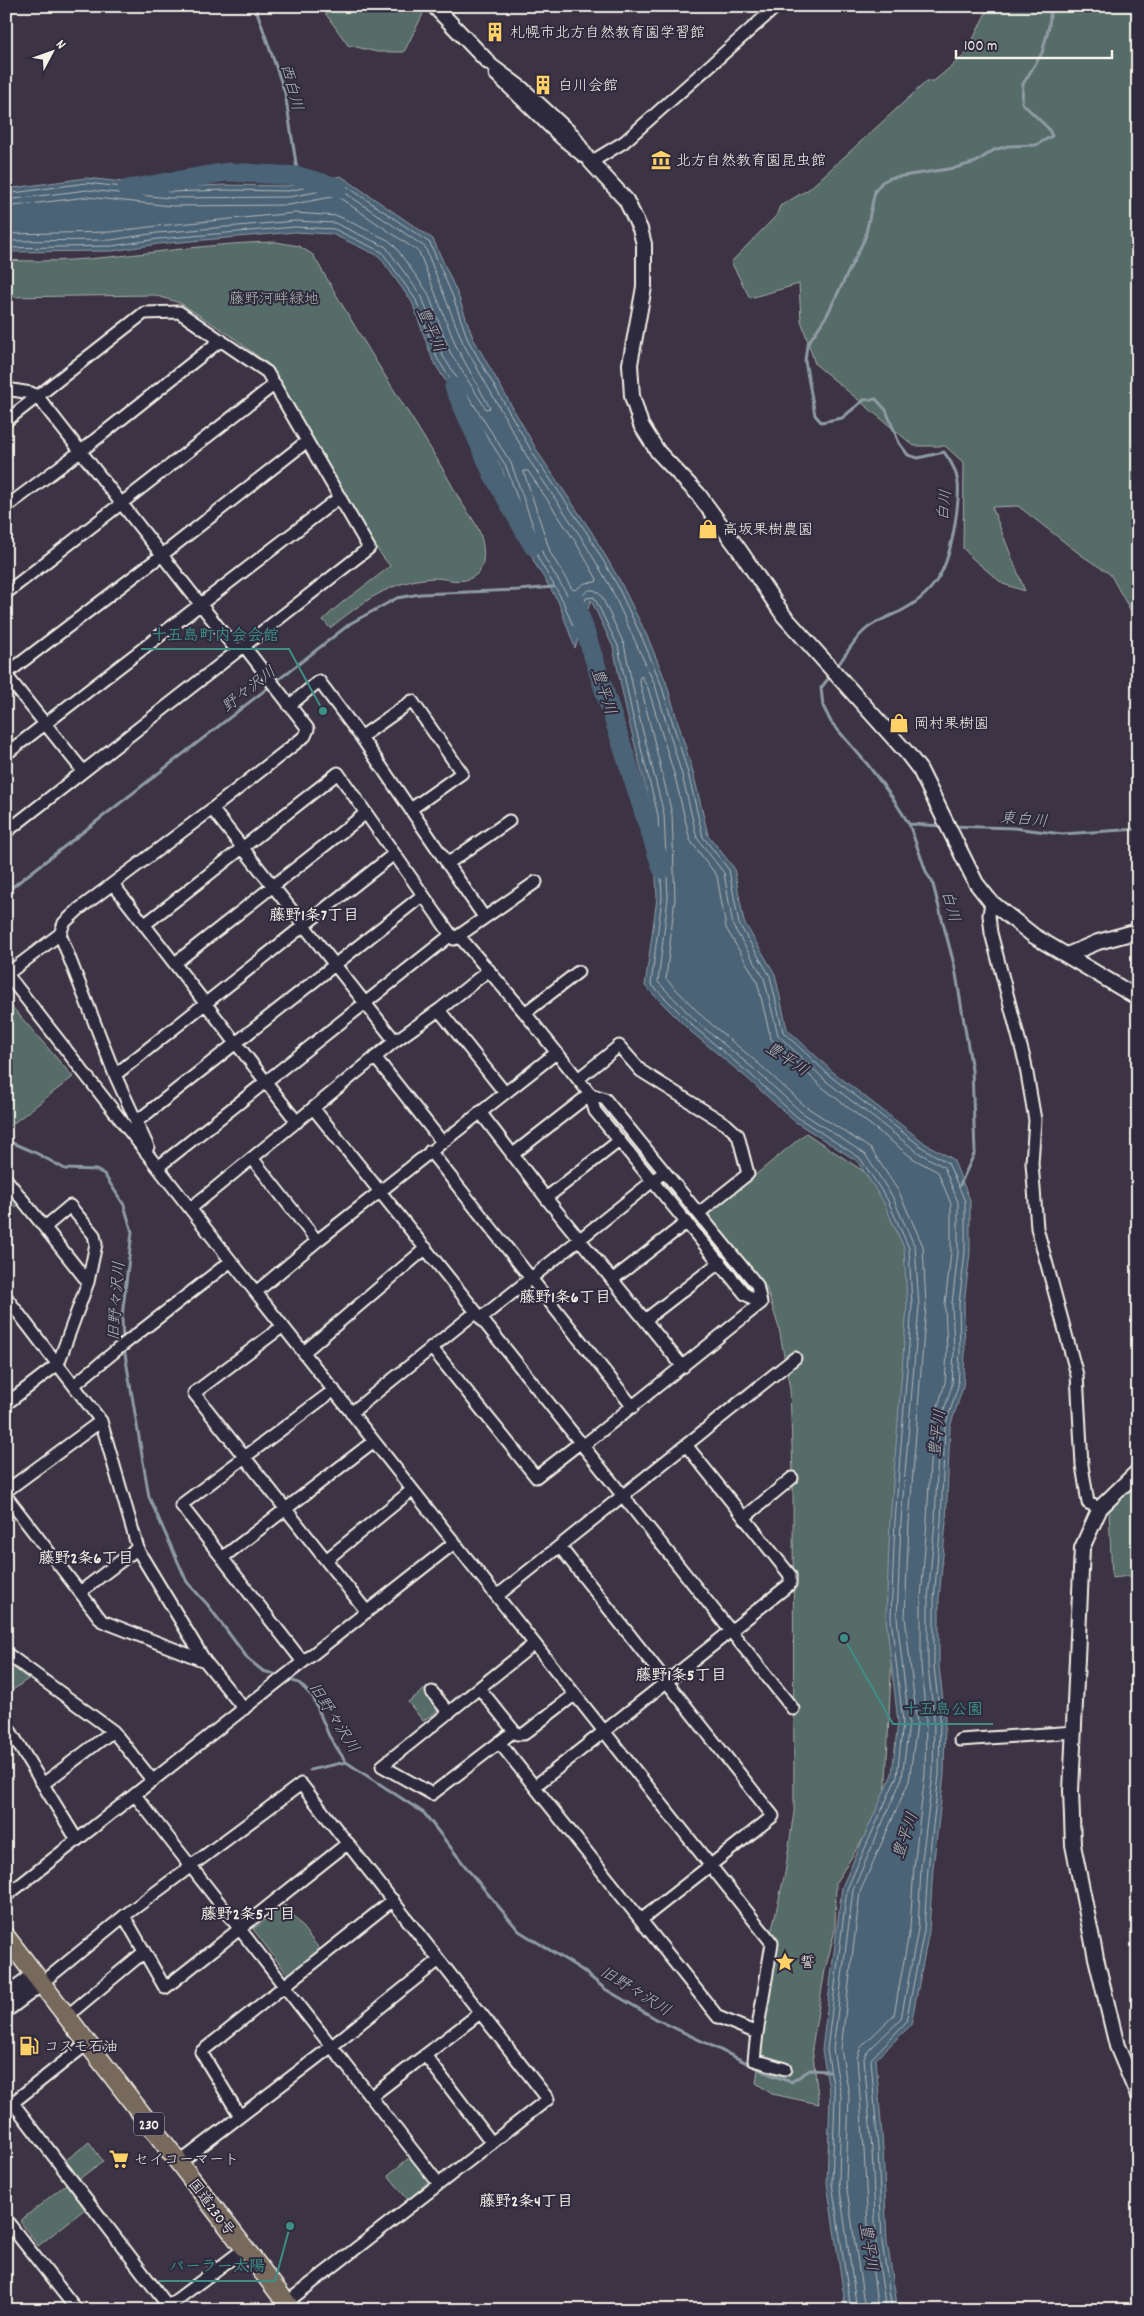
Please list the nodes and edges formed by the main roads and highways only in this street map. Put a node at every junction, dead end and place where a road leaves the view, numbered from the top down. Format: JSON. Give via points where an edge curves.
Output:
{"nodes":[{"id":1,"x":6,"y":1937,"type":"edge"},
{"id":2,"x":289,"y":2306,"type":"edge"}],
"edges":[{"from":1,"to":2,"type":"highway","name":"国道230号","number":"230"}]}
